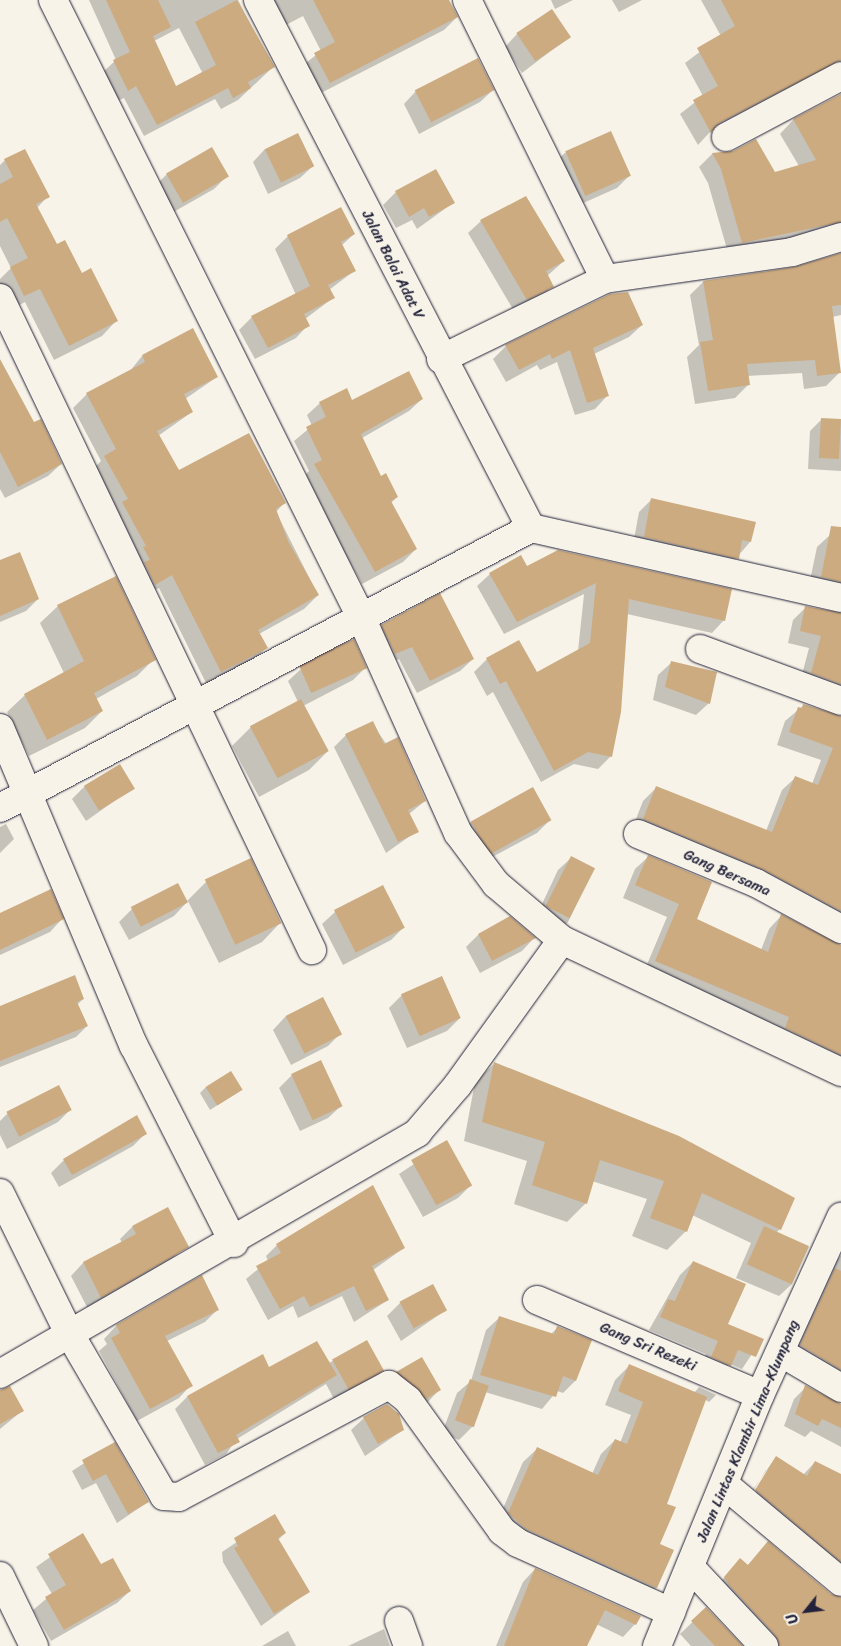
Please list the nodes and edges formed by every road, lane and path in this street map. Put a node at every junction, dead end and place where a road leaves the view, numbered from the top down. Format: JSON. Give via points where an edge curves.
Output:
{"nodes":[{"id":1,"x":54,"y":0,"type":"edge"},
{"id":2,"x":258,"y":0,"type":"edge"},
{"id":3,"x":467,"y":0,"type":"edge"},
{"id":4,"x":841,"y":76,"type":"edge"},
{"id":5,"x":726,"y":137,"type":"dead end"},
{"id":6,"x":841,"y":237,"type":"edge"},
{"id":7,"x":606,"y":279,"type":"junction"},
{"id":8,"x":0,"y":298,"type":"edge"},
{"id":9,"x":441,"y":359,"type":"junction"},
{"id":10,"x":531,"y":528,"type":"junction"},
{"id":11,"x":841,"y":598,"type":"edge"},
{"id":12,"x":360,"y":615,"type":"junction"},
{"id":13,"x":700,"y":650,"type":"dead end"},
{"id":14,"x":841,"y":701,"type":"edge"},
{"id":15,"x":195,"y":706,"type":"junction"},
{"id":16,"x":0,"y":728,"type":"edge"},
{"id":17,"x":30,"y":791,"type":"junction"},
{"id":18,"x":0,"y":808,"type":"edge"},
{"id":19,"x":638,"y":834,"type":"dead end"},
{"id":20,"x":841,"y":929,"type":"edge"},
{"id":21,"x":562,"y":940,"type":"junction"},
{"id":22,"x":312,"y":950,"type":"dead end"},
{"id":23,"x":841,"y":1072,"type":"edge"},
{"id":24,"x":0,"y":1193,"type":"edge"},
{"id":25,"x":841,"y":1217,"type":"edge"},
{"id":26,"x":234,"y":1243,"type":"junction"},
{"id":27,"x":536,"y":1300,"type":"dead end"},
{"id":28,"x":68,"y":1332,"type":"junction"},
{"id":29,"x":780,"y":1352,"type":"junction"},
{"id":30,"x":0,"y":1374,"type":"edge"},
{"id":31,"x":841,"y":1388,"type":"edge"},
{"id":32,"x":760,"y":1395,"type":"junction"},
{"id":33,"x":725,"y":1485,"type":"junction"},
{"id":34,"x":691,"y":1568,"type":"junction"},
{"id":35,"x":0,"y":1576,"type":"edge"},
{"id":36,"x":841,"y":1582,"type":"edge"},
{"id":37,"x":671,"y":1612,"type":"junction"},
{"id":38,"x":399,"y":1621,"type":"dead end"},
{"id":39,"x":34,"y":1646,"type":"edge"},
{"id":40,"x":408,"y":1646,"type":"edge"},
{"id":41,"x":657,"y":1646,"type":"edge"},
{"id":42,"x":764,"y":1646,"type":"edge"}],
"edges":[{"from":1,"to":12,"type":"street"},
{"from":2,"to":9,"type":"street","name":"Jalan Balai Adat V"},
{"from":3,"to":7,"type":"street"},
{"from":4,"to":5,"type":"street"},
{"from":6,"to":7,"type":"street","via":[[773,256]]},
{"from":7,"to":9,"type":"street"},
{"from":8,"to":15,"type":"street"},
{"from":9,"to":10,"type":"street","name":"Jalan Balai Adat V"},
{"from":10,"to":11,"type":"street"},
{"from":10,"to":12,"type":"street"},
{"from":12,"to":15,"type":"street"},
{"from":12,"to":21,"type":"street","via":[[458,833],[496,884]]},
{"from":13,"to":14,"type":"street"},
{"from":15,"to":17,"type":"street"},
{"from":15,"to":22,"type":"street"},
{"from":16,"to":17,"type":"street"},
{"from":17,"to":18,"type":"street"},
{"from":17,"to":26,"type":"street","via":[[134,1046]]},
{"from":19,"to":20,"type":"street","name":"Gang Bersama","via":[[756,883]]},
{"from":21,"to":23,"type":"street"},
{"from":21,"to":26,"type":"street","via":[[457,1086],[417,1133]]},
{"from":24,"to":28,"type":"street"},
{"from":25,"to":29,"type":"street","name":"Jalan Lintas Klambir Lima–Klumpang"},
{"from":26,"to":28,"type":"street"},
{"from":27,"to":32,"type":"street","name":"Gang Sri Rezeki"},
{"from":28,"to":30,"type":"street"},
{"from":28,"to":37,"type":"street","via":[[164,1496],[179,1497],[389,1385],[408,1400],[502,1531],[518,1543]]},
{"from":29,"to":31,"type":"street"},
{"from":29,"to":32,"type":"street","name":"Jalan Lintas Klambir Lima–Klumpang"},
{"from":32,"to":33,"type":"street","name":"Jalan Lintas Klambir Lima–Klumpang"},
{"from":33,"to":34,"type":"street","name":"Jalan Lintas Klambir Lima–Klumpang"},
{"from":33,"to":36,"type":"street"},
{"from":34,"to":37,"type":"street","name":"Jalan Lintas Klambir Lima–Klumpang"},
{"from":34,"to":42,"type":"street"},
{"from":35,"to":39,"type":"street"},
{"from":37,"to":41,"type":"street","name":"Jalan Lintas Klambir Lima–Klumpang"},
{"from":38,"to":40,"type":"street"}]}
